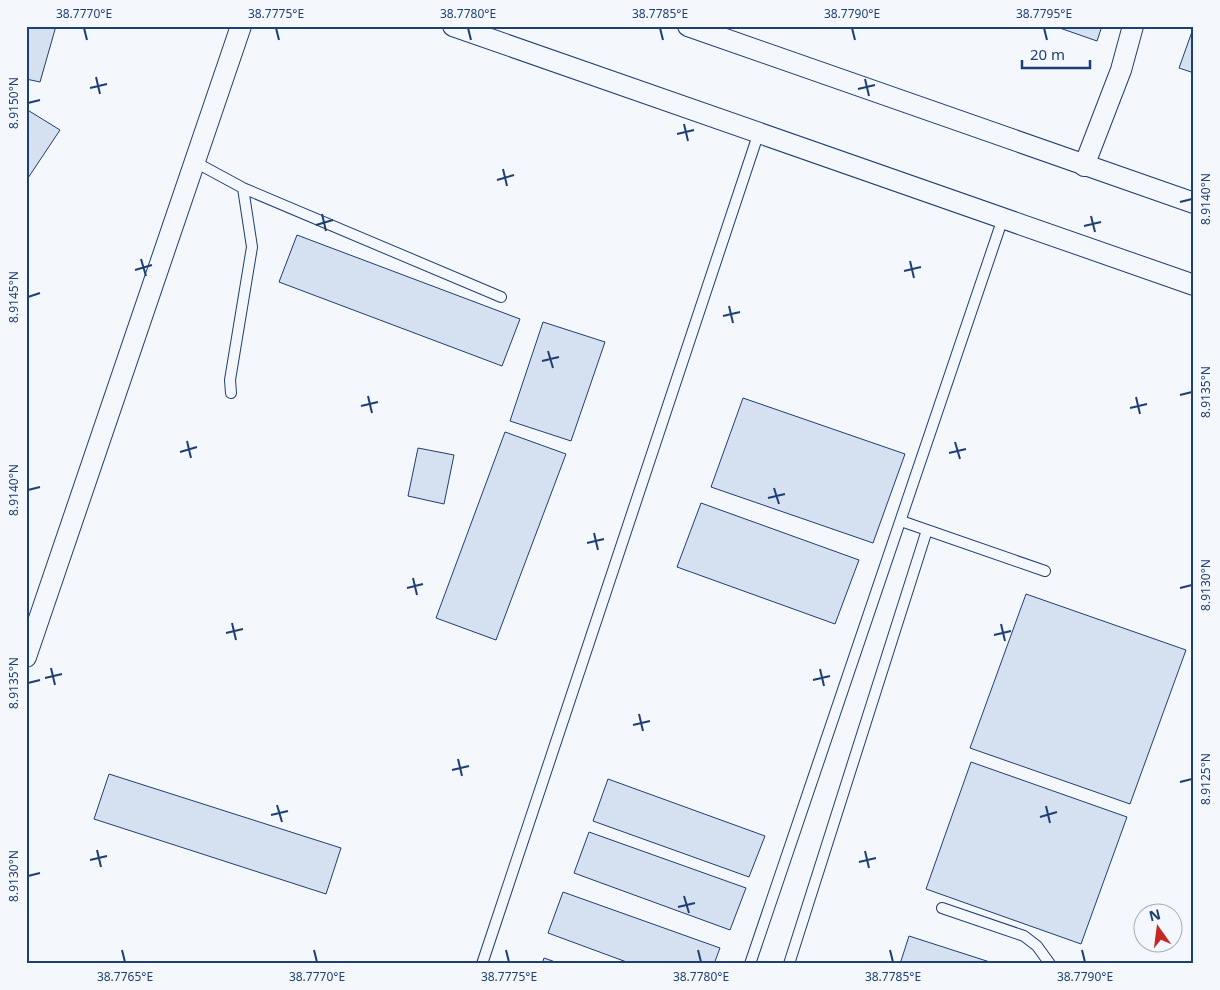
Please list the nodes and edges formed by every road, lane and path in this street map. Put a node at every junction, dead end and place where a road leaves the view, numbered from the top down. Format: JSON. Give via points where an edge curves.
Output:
{"nodes":[{"id":1,"x":241,"y":26,"type":"edge"},
{"id":2,"x":453,"y":26,"type":"edge"},
{"id":3,"x":688,"y":26,"type":"edge"},
{"id":4,"x":1133,"y":26,"type":"edge"},
{"id":5,"x":759,"y":132,"type":"junction"},
{"id":6,"x":195,"y":162,"type":"junction"},
{"id":7,"x":1084,"y":166,"type":"junction"},
{"id":8,"x":243,"y":188,"type":"junction"},
{"id":9,"x":1194,"y":202,"type":"edge"},
{"id":10,"x":1004,"y":218,"type":"junction"},
{"id":11,"x":1194,"y":285,"type":"edge"},
{"id":12,"x":501,"y":296,"type":"dead end"},
{"id":13,"x":231,"y":393,"type":"dead end"},
{"id":14,"x":901,"y":521,"type":"junction"},
{"id":15,"x":927,"y":530,"type":"junction"},
{"id":16,"x":1045,"y":571,"type":"dead end"},
{"id":17,"x":26,"y":657,"type":"edge"},
{"id":18,"x":942,"y":908,"type":"dead end"},
{"id":19,"x":482,"y":964,"type":"edge"},
{"id":20,"x":750,"y":964,"type":"edge"},
{"id":21,"x":789,"y":964,"type":"edge"},
{"id":22,"x":1050,"y":964,"type":"edge"}],
"edges":[{"from":1,"to":6,"type":"street"},
{"from":2,"to":5,"type":"street"},
{"from":3,"to":7,"type":"street"},
{"from":4,"to":7,"type":"street"},
{"from":5,"to":10,"type":"street"},
{"from":5,"to":19,"type":"lane"},
{"from":6,"to":8,"type":"lane"},
{"from":6,"to":17,"type":"street"},
{"from":7,"to":9,"type":"street"},
{"from":8,"to":12,"type":"lane"},
{"from":8,"to":13,"type":"lane","via":[[252,247],[230,380]]},
{"from":10,"to":11,"type":"street"},
{"from":10,"to":14,"type":"lane"},
{"from":14,"to":15,"type":"lane"},
{"from":14,"to":20,"type":"lane"},
{"from":15,"to":16,"type":"lane"},
{"from":15,"to":21,"type":"lane"},
{"from":18,"to":22,"type":"lane","via":[[1024,936],[1037,946]]}]}
